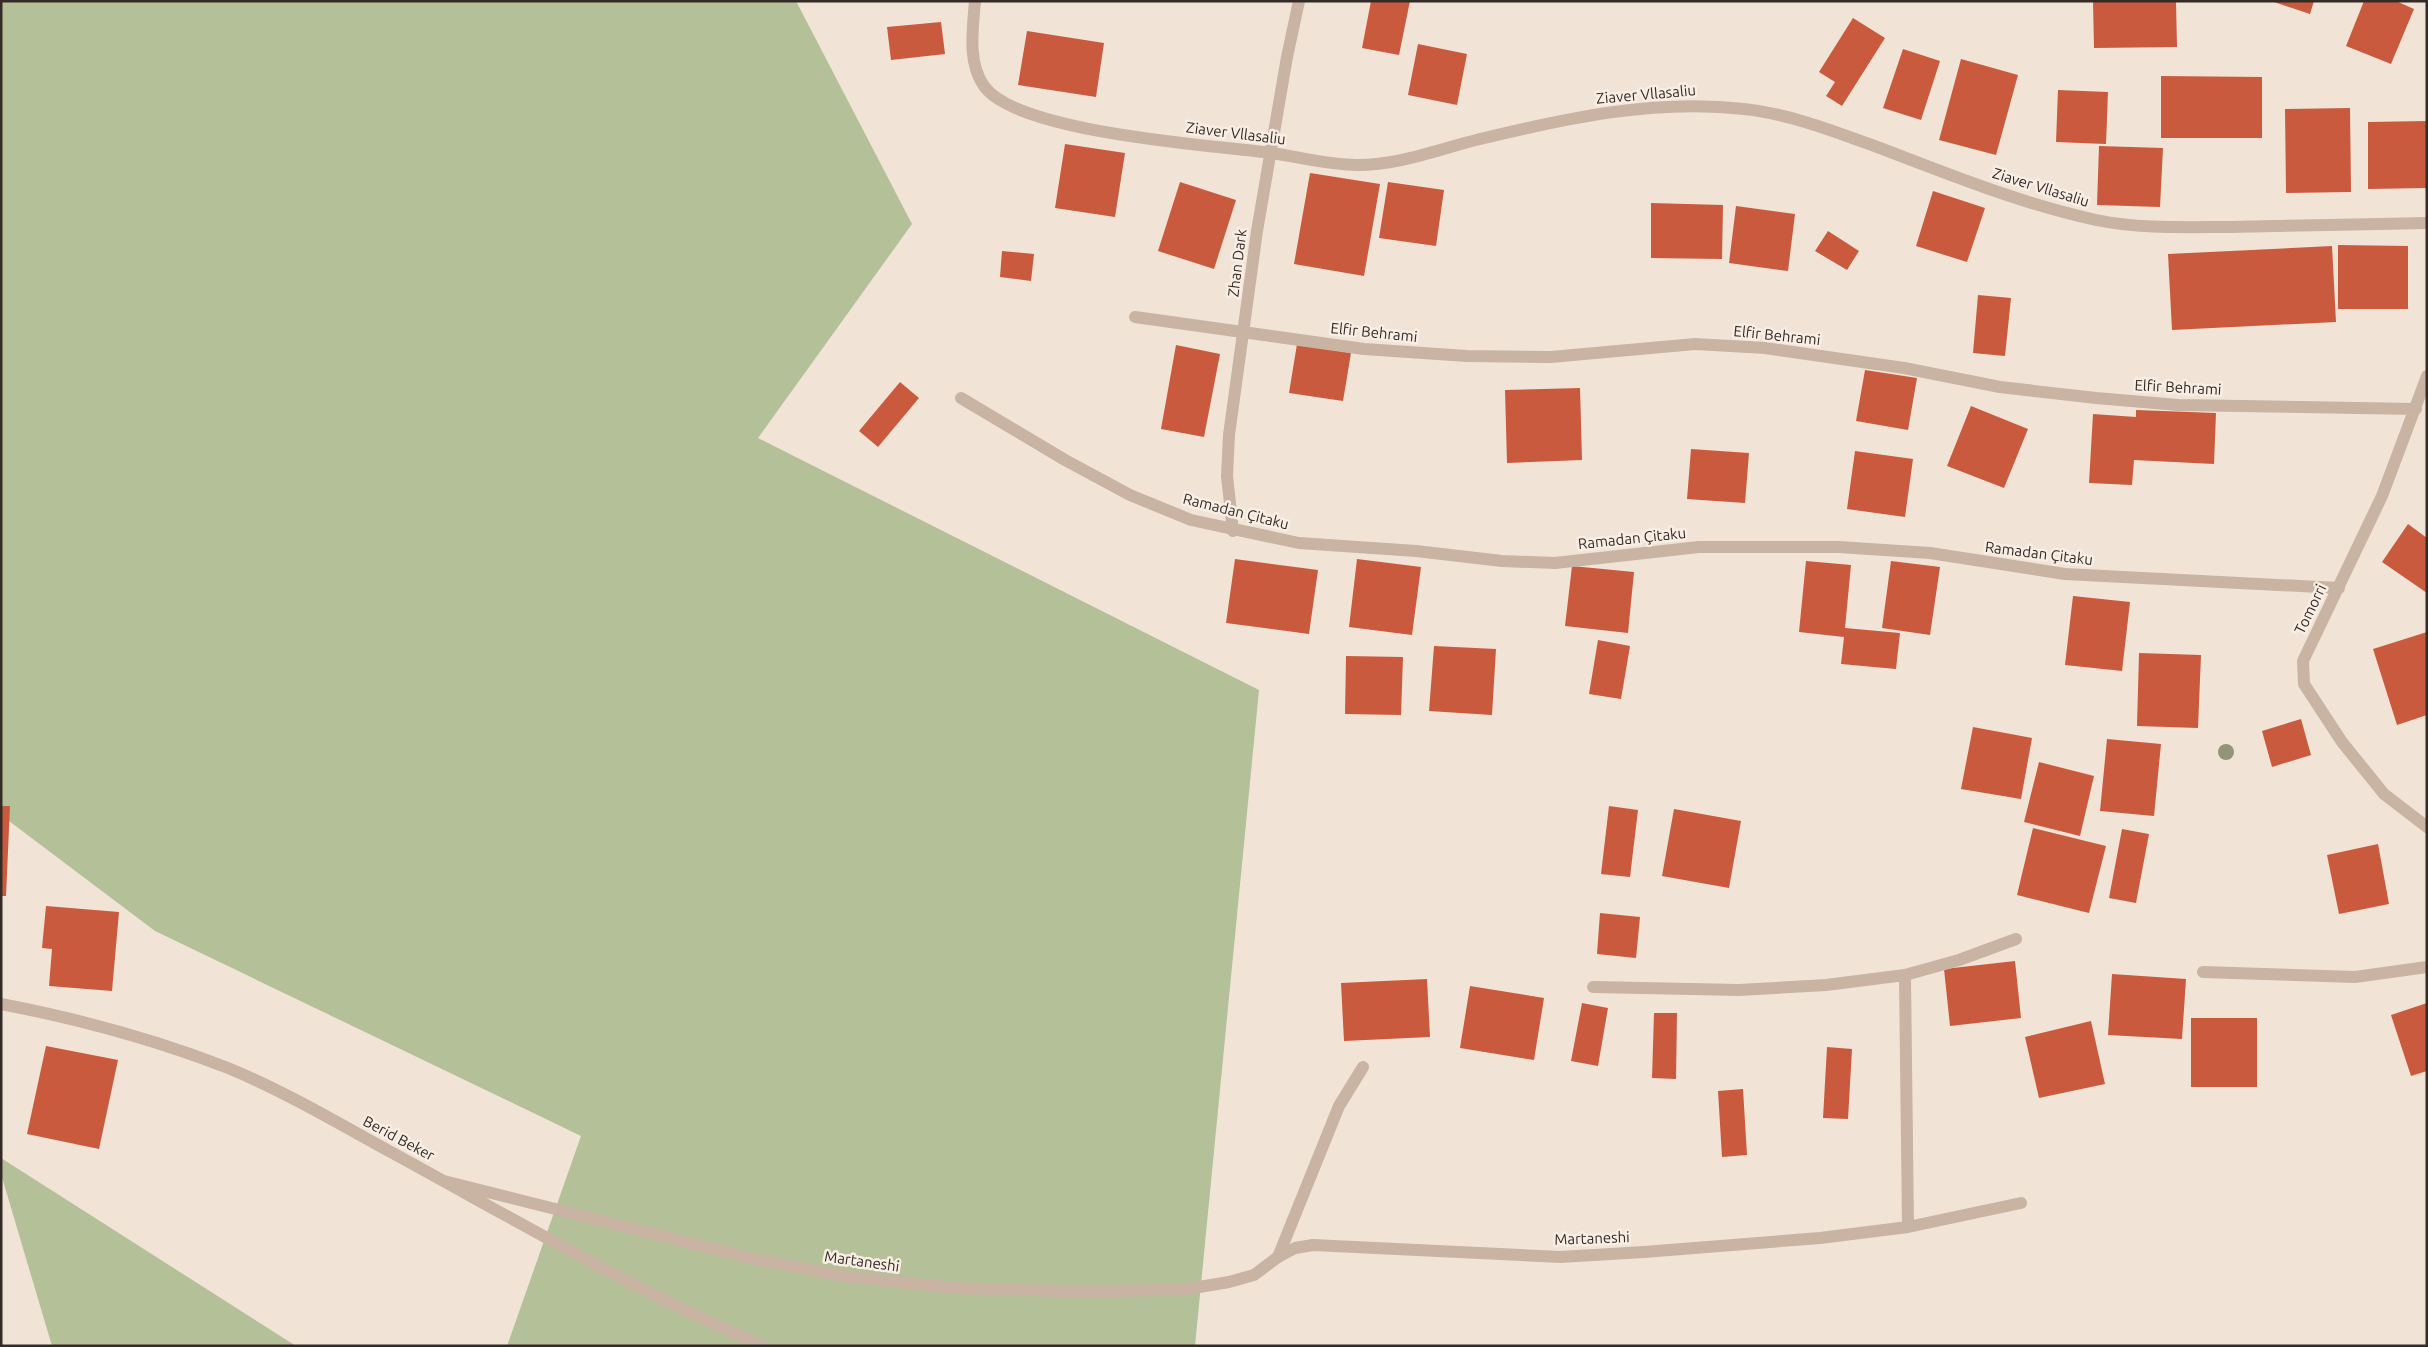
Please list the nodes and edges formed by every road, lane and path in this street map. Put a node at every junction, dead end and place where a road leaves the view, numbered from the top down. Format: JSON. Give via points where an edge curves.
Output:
{"nodes":[{"id":1,"x":975,"y":1,"type":"edge"},
{"id":2,"x":1299,"y":1,"type":"edge"},
{"id":3,"x":1270,"y":153,"type":"junction"},
{"id":4,"x":2427,"y":222,"type":"edge"},
{"id":5,"x":1135,"y":317,"type":"dead end"},
{"id":6,"x":1245,"y":332,"type":"junction"},
{"id":7,"x":2427,"y":376,"type":"edge"},
{"id":8,"x":961,"y":398,"type":"dead end"},
{"id":9,"x":2416,"y":409,"type":"junction"},
{"id":10,"x":1233,"y":530,"type":"junction"},
{"id":11,"x":2338,"y":588,"type":"junction"},
{"id":12,"x":2427,"y":827,"type":"edge"},
{"id":13,"x":2016,"y":939,"type":"dead end"},
{"id":14,"x":2427,"y":967,"type":"edge"},
{"id":15,"x":2203,"y":972,"type":"dead end"},
{"id":16,"x":1905,"y":975,"type":"junction"},
{"id":17,"x":1593,"y":987,"type":"dead end"},
{"id":18,"x":1,"y":1004,"type":"edge"},
{"id":19,"x":1363,"y":1067,"type":"dead end"},
{"id":20,"x":444,"y":1181,"type":"junction"},
{"id":21,"x":2021,"y":1203,"type":"dead end"},
{"id":22,"x":1908,"y":1227,"type":"junction"},
{"id":23,"x":1278,"y":1258,"type":"junction"},
{"id":24,"x":763,"y":1346,"type":"edge"}],
"edges":[{"from":1,"to":3,"type":"street","name":"Ziaver Vllasaliu","via":[[972,39],[975,65],[984,87],[1003,102],[1073,126]]},
{"from":2,"to":3,"type":"street","name":"Zhan Dark"},
{"from":3,"to":4,"type":"street","name":"Ziaver Vllasaliu","via":[[1356,165],[1414,158],[1473,140],[1564,119],[1629,109],[1690,105],[1748,109],[1810,123],[2029,202],[2101,221],[2174,227]]},
{"from":3,"to":6,"type":"street","name":"Zhan Dark"},
{"from":5,"to":6,"type":"street","name":"Elfir Behrami"},
{"from":6,"to":9,"type":"street","name":"Elfir Behrami","via":[[1364,349],[1467,356],[1551,357],[1695,344],[1765,348],[1904,368],[2000,387],[2096,398],[2178,405]]},
{"from":6,"to":10,"type":"street","name":"Zhan Dark","via":[[1229,435],[1227,476]]},
{"from":7,"to":9,"type":"street","name":"Tomorri"},
{"from":8,"to":10,"type":"street","name":"Ramadan Çitaku","via":[[1130,495],[1191,520]]},
{"from":9,"to":11,"type":"street","name":"Tomorri","via":[[2382,496]]},
{"from":10,"to":11,"type":"street","name":"Ramadan Çitaku","via":[[1299,543],[1502,561],[1555,563],[1699,547],[1839,547],[1930,553],[2065,574]]},
{"from":11,"to":12,"type":"street","name":"Tomorri","via":[[2303,661],[2304,684],[2342,742],[2384,794]]},
{"from":13,"to":16,"type":"street"},
{"from":14,"to":15,"type":"street","via":[[2355,977]]},
{"from":16,"to":17,"type":"street","via":[[1826,986],[1740,990]]},
{"from":16,"to":22,"type":"street"},
{"from":18,"to":20,"type":"street","name":"Berid Beker","via":[[132,1034],[229,1069],[323,1115]]},
{"from":19,"to":23,"type":"street","via":[[1339,1106]]},
{"from":20,"to":23,"type":"street","name":"Martaneshi","via":[[754,1259],[849,1278],[955,1288],[1087,1292],[1188,1289],[1254,1275]]},
{"from":20,"to":24,"type":"street","name":"Berid Beker","via":[[572,1252]]},
{"from":21,"to":22,"type":"street","name":"Martaneshi"},
{"from":22,"to":23,"type":"street","name":"Martaneshi","via":[[1820,1238],[1560,1257],[1313,1245],[1295,1248]]}]}
